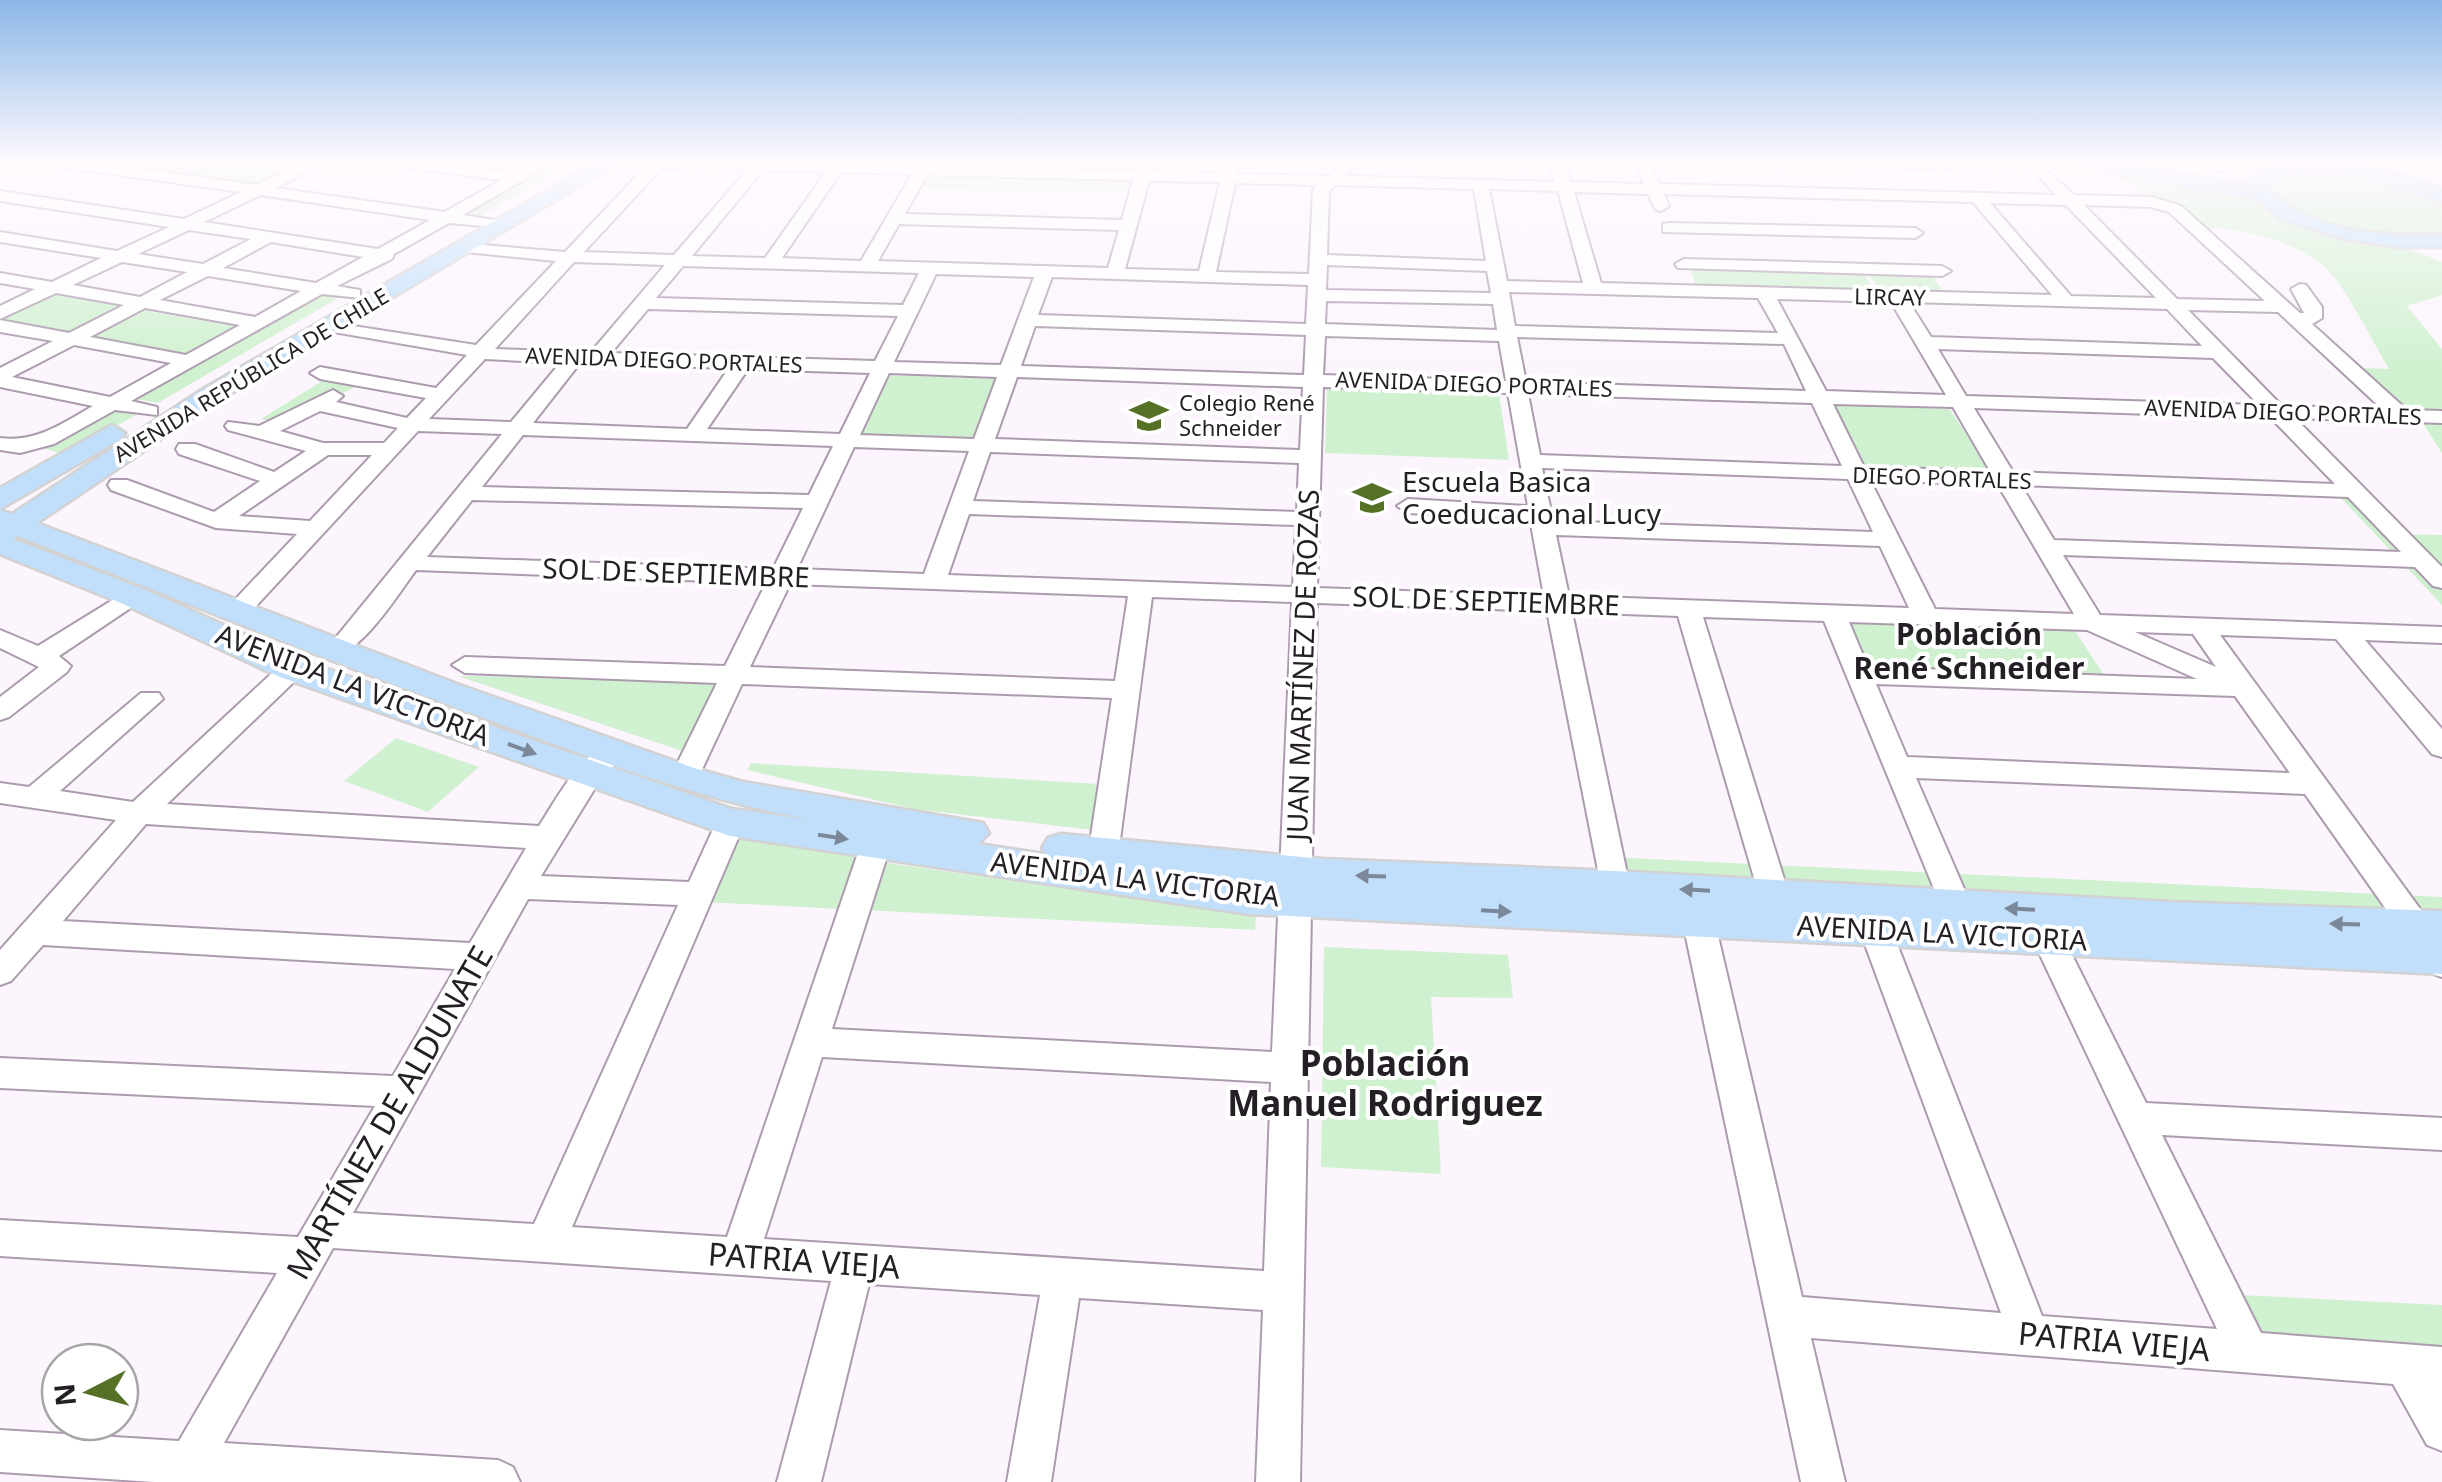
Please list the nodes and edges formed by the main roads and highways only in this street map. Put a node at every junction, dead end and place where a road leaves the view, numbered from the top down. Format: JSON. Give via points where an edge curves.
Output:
{"nodes":[{"id":1,"x":473,"y":231,"type":"edge"},
{"id":2,"x":482,"y":231,"type":"edge"},
{"id":3,"x":2355,"y":231,"type":"edge"},
{"id":4,"x":2398,"y":241,"type":"junction"},
{"id":5,"x":2442,"y":241,"type":"edge"},
{"id":6,"x":2442,"y":256,"type":"edge"},
{"id":7,"x":3,"y":525,"type":"edge"},
{"id":8,"x":601,"y":763,"type":"junction"},
{"id":9,"x":1294,"y":886,"type":"junction"},
{"id":10,"x":1617,"y":902,"type":"junction"},
{"id":11,"x":1961,"y":920,"type":"junction"},
{"id":12,"x":2435,"y":946,"type":"edge"}],
"edges":[{"from":1,"to":7,"type":"main road","name":"AVENIDA REPÚBLICA DE CHILE","via":[[412,259],[64,461]]},
{"from":2,"to":7,"type":"main road","name":"AVENIDA REPÚBLICA DE CHILE"},
{"from":3,"to":4,"type":"main road"},
{"from":4,"to":5,"type":"main road"},
{"from":4,"to":6,"type":"main road"},
{"from":7,"to":8,"type":"main road","name":"AVENIDA LA VICTORIA","via":[[333,650]]},
{"from":7,"to":8,"type":"main road","name":"AVENIDA LA VICTORIA","one_way":true,"via":[[132,596],[292,668]]},
{"from":8,"to":9,"type":"main road","name":"AVENIDA LA VICTORIA","via":[[743,795]]},
{"from":8,"to":9,"type":"main road","name":"AVENIDA LA VICTORIA","one_way":true,"via":[[730,822],[1249,899]]},
{"from":9,"to":10,"type":"main road","name":"AVENIDA LA VICTORIA"},
{"from":11,"to":10,"type":"main road","name":"AVENIDA LA VICTORIA","one_way":true,"via":[[1774,895]]},
{"from":10,"to":11,"type":"main road","name":"AVENIDA LA VICTORIA","via":[[1699,922],[1876,931]]},
{"from":12,"to":11,"type":"main road","name":"AVENIDA LA VICTORIA","one_way":true},
{"from":11,"to":12,"type":"main road","name":"AVENIDA LA VICTORIA","via":[[2048,938]]}]}
